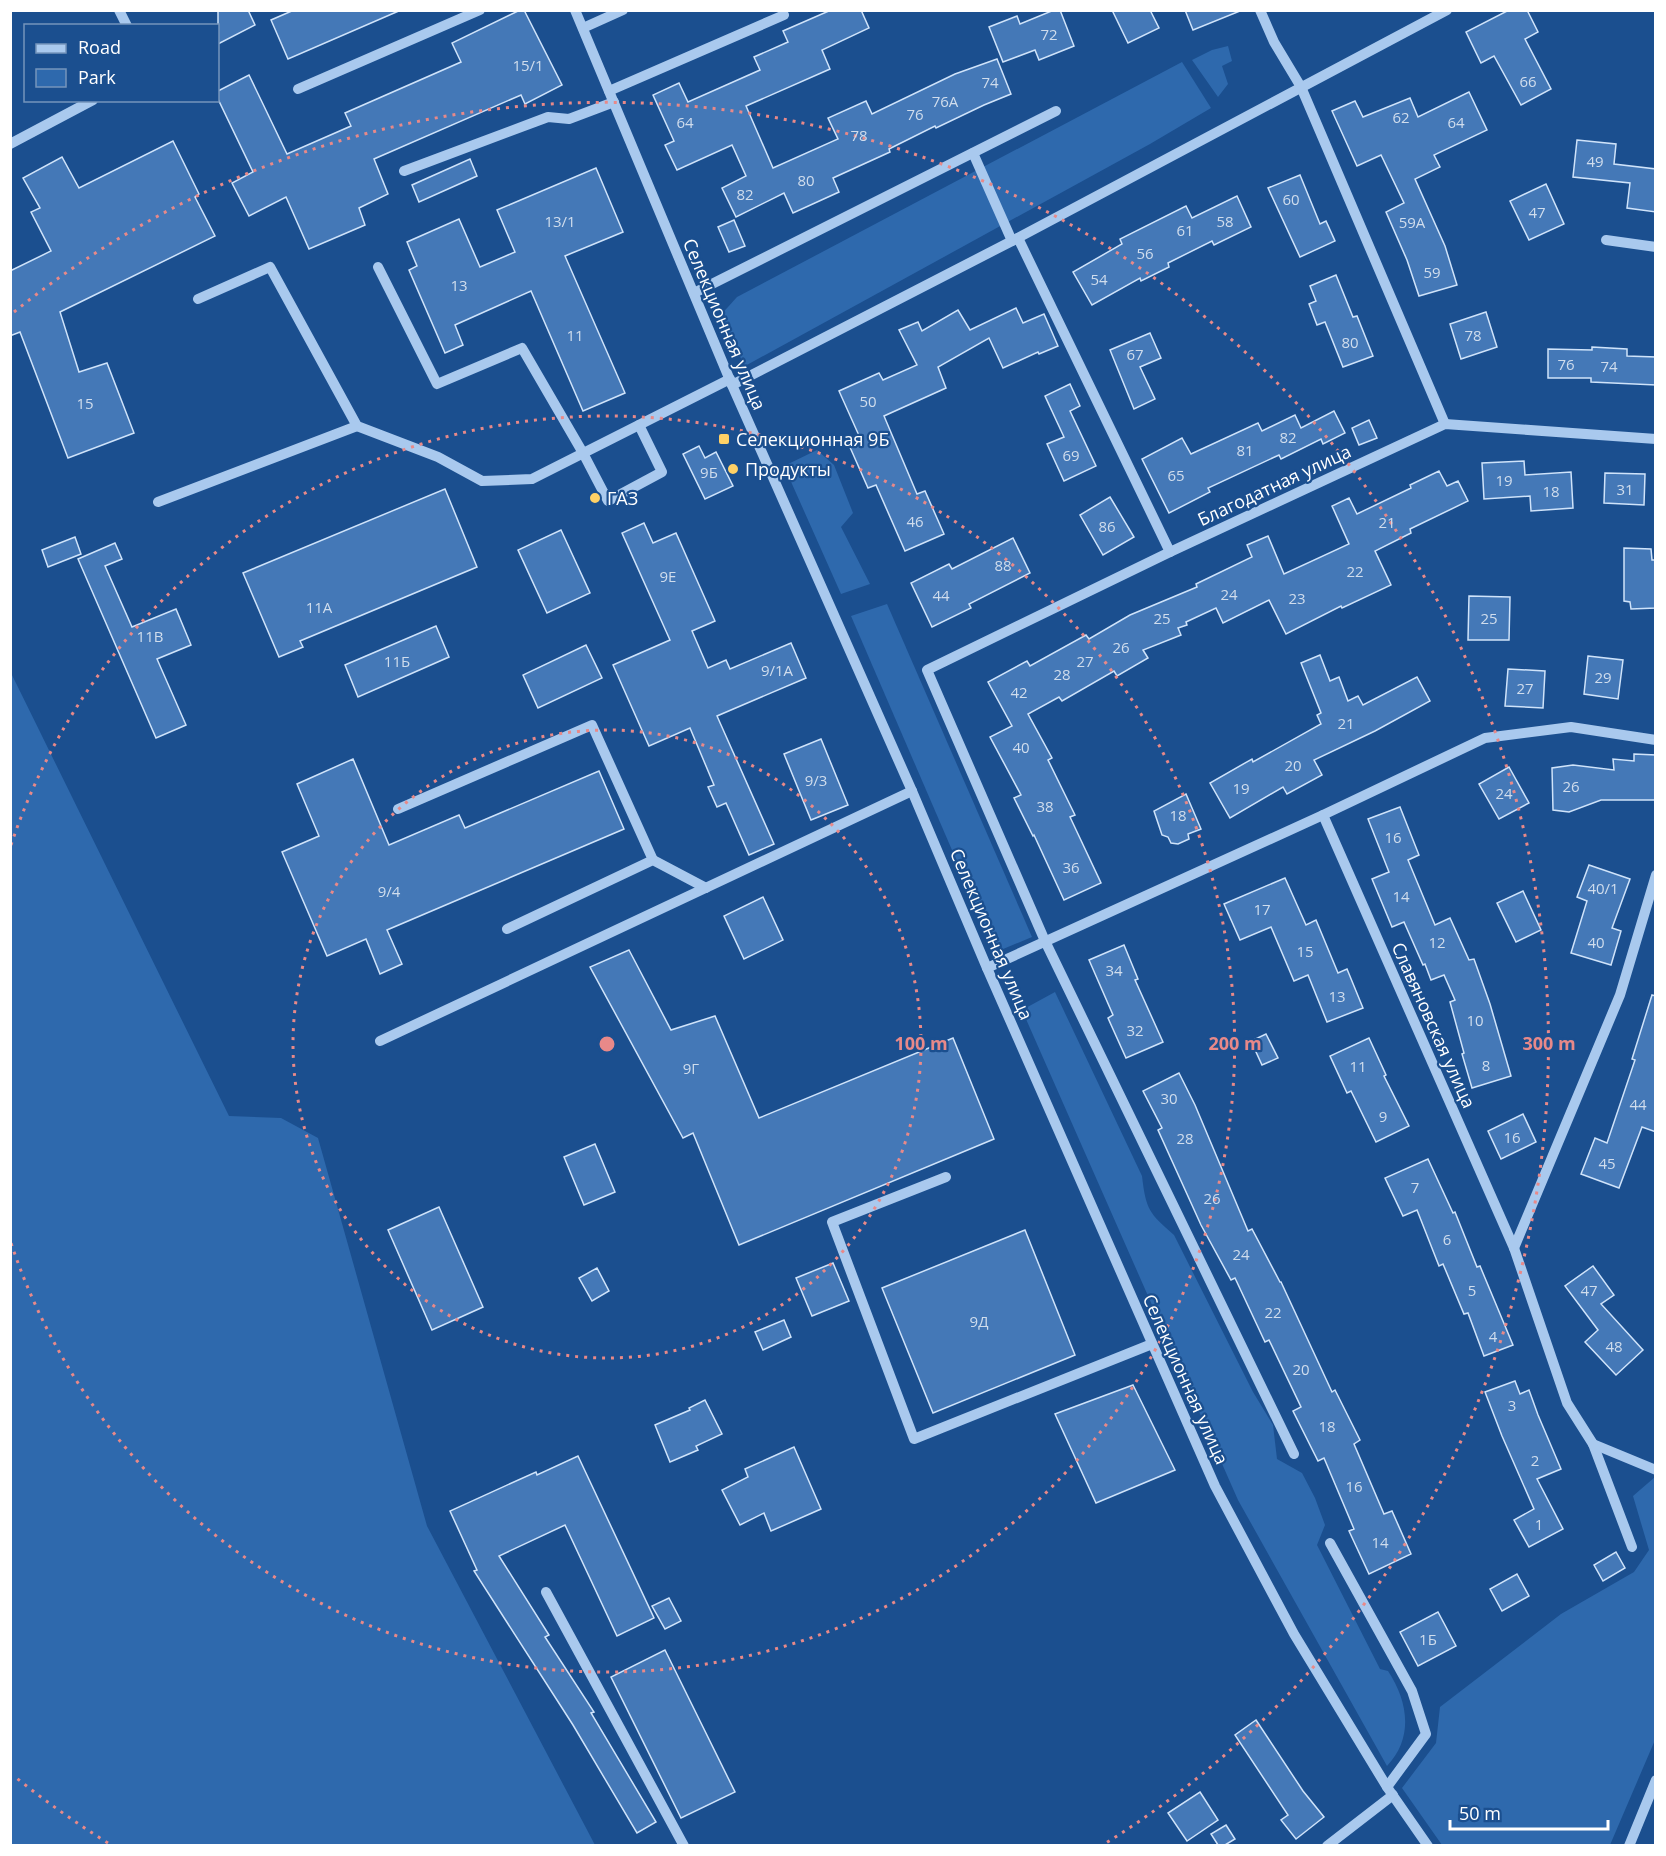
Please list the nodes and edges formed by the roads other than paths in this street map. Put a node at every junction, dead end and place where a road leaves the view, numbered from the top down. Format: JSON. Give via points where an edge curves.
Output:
{"nodes":[{"id":1,"x":119,"y":10,"type":"edge"},
{"id":2,"x":480,"y":10,"type":"edge"},
{"id":3,"x":575,"y":10,"type":"edge"},
{"id":4,"x":623,"y":10,"type":"edge"},
{"id":5,"x":1260,"y":10,"type":"edge"},
{"id":6,"x":1448,"y":10,"type":"edge"},
{"id":7,"x":784,"y":15,"type":"dead end"},
{"id":8,"x":126,"y":24,"type":"edge"},
{"id":9,"x":583,"y":28,"type":"junction"},
{"id":10,"x":1301,"y":87,"type":"junction"},
{"id":11,"x":298,"y":89,"type":"dead end"},
{"id":12,"x":611,"y":96,"type":"junction"},
{"id":13,"x":89,"y":102,"type":"edge"},
{"id":14,"x":1056,"y":111,"type":"dead end"},
{"id":15,"x":10,"y":144,"type":"edge"},
{"id":16,"x":973,"y":153,"type":"junction"},
{"id":17,"x":404,"y":171,"type":"dead end"},
{"id":18,"x":1015,"y":240,"type":"junction"},
{"id":19,"x":1606,"y":240,"type":"dead end"},
{"id":20,"x":1656,"y":247,"type":"edge"},
{"id":21,"x":378,"y":267,"type":"dead end"},
{"id":22,"x":694,"y":293,"type":"junction"},
{"id":23,"x":198,"y":299,"type":"dead end"},
{"id":24,"x":731,"y":382,"type":"junction"},
{"id":25,"x":1444,"y":424,"type":"junction"},
{"id":26,"x":639,"y":425,"type":"junction"},
{"id":27,"x":357,"y":426,"type":"junction"},
{"id":28,"x":1656,"y":439,"type":"edge"},
{"id":29,"x":583,"y":453,"type":"junction"},
{"id":30,"x":158,"y":502,"type":"dead end"},
{"id":31,"x":1170,"y":552,"type":"junction"},
{"id":32,"x":1656,"y":740,"type":"edge"},
{"id":33,"x":912,"y":791,"type":"junction"},
{"id":34,"x":398,"y":809,"type":"dead end"},
{"id":35,"x":1323,"y":815,"type":"junction"},
{"id":36,"x":653,"y":860,"type":"junction"},
{"id":37,"x":1656,"y":875,"type":"edge"},
{"id":38,"x":705,"y":888,"type":"junction"},
{"id":39,"x":507,"y":929,"type":"dead end"},
{"id":40,"x":1045,"y":941,"type":"junction"},
{"id":41,"x":987,"y":968,"type":"junction"},
{"id":42,"x":380,"y":1041,"type":"dead end"},
{"id":43,"x":946,"y":1177,"type":"dead end"},
{"id":44,"x":1514,"y":1248,"type":"junction"},
{"id":45,"x":1152,"y":1344,"type":"junction"},
{"id":46,"x":1593,"y":1444,"type":"junction"},
{"id":47,"x":1294,"y":1454,"type":"dead end"},
{"id":48,"x":1656,"y":1470,"type":"edge"},
{"id":49,"x":1330,"y":1543,"type":"dead end"},
{"id":50,"x":1632,"y":1546,"type":"dead end"},
{"id":51,"x":546,"y":1592,"type":"dead end"},
{"id":52,"x":1656,"y":1780,"type":"edge"},
{"id":53,"x":1390,"y":1791,"type":"junction"},
{"id":54,"x":684,"y":1845,"type":"edge"},
{"id":55,"x":1327,"y":1845,"type":"edge"},
{"id":56,"x":1428,"y":1845,"type":"edge"},
{"id":57,"x":1629,"y":1845,"type":"edge"}],
"edges":[{"from":1,"to":8,"type":"street"},
{"from":2,"to":11,"type":"street"},
{"from":3,"to":9,"type":"street","name":"Селекционная улица"},
{"from":4,"to":9,"type":"street"},
{"from":5,"to":10,"type":"street"},
{"from":6,"to":10,"type":"street"},
{"from":7,"to":12,"type":"street"},
{"from":9,"to":12,"type":"street","name":"Селекционная улица"},
{"from":10,"to":18,"type":"street"},
{"from":10,"to":25,"type":"street"},
{"from":12,"to":17,"type":"street","via":[[569,119],[548,117]]},
{"from":12,"to":22,"type":"street","name":"Селекционная улица"},
{"from":13,"to":15,"type":"street"},
{"from":14,"to":16,"type":"street"},
{"from":16,"to":18,"type":"street"},
{"from":16,"to":22,"type":"street"},
{"from":18,"to":24,"type":"street"},
{"from":18,"to":31,"type":"street"},
{"from":19,"to":20,"type":"street"},
{"from":21,"to":29,"type":"street","via":[[437,384],[522,348]]},
{"from":22,"to":24,"type":"street","name":"Селекционная улица"},
{"from":23,"to":27,"type":"street","via":[[270,267]]},
{"from":24,"to":26,"type":"street"},
{"from":24,"to":33,"type":"street","name":"Селекционная улица"},
{"from":25,"to":28,"type":"street","name":"Благодатная улица"},
{"from":25,"to":31,"type":"street","name":"Благодатная улица"},
{"from":26,"to":29,"type":"street"},
{"from":26,"to":29,"type":"street","via":[[662,472],[608,501]]},
{"from":27,"to":29,"type":"street","via":[[438,457],[482,481],[532,479]]},
{"from":27,"to":30,"type":"street"},
{"from":31,"to":40,"type":"street","name":"Благодатная улица","via":[[927,669]]},
{"from":32,"to":35,"type":"street","via":[[1571,728],[1485,738]]},
{"from":33,"to":38,"type":"street"},
{"from":33,"to":41,"type":"street","name":"Селекционная улица"},
{"from":34,"to":36,"type":"street","via":[[592,725]]},
{"from":35,"to":40,"type":"street"},
{"from":35,"to":44,"type":"street","name":"Славяновская улица"},
{"from":36,"to":38,"type":"street"},
{"from":36,"to":39,"type":"street"},
{"from":37,"to":44,"type":"street","via":[[1620,995]]},
{"from":38,"to":42,"type":"street"},
{"from":40,"to":41,"type":"street"},
{"from":40,"to":47,"type":"street"},
{"from":41,"to":45,"type":"street","name":"Селекционная улица"},
{"from":43,"to":45,"type":"street","via":[[832,1222],[914,1439]]},
{"from":44,"to":46,"type":"street","name":"Славяновская улица","via":[[1567,1404]]},
{"from":45,"to":53,"type":"street","name":"Селекционная улица","via":[[1215,1486],[1282,1613]]},
{"from":46,"to":48,"type":"street"},
{"from":46,"to":50,"type":"street","name":"Славяновская улица"},
{"from":49,"to":53,"type":"street","via":[[1412,1691],[1426,1734]]},
{"from":51,"to":54,"type":"street"},
{"from":52,"to":57,"type":"street"},
{"from":53,"to":55,"type":"street"},
{"from":53,"to":56,"type":"street","name":"Селекционная улица"}]}
